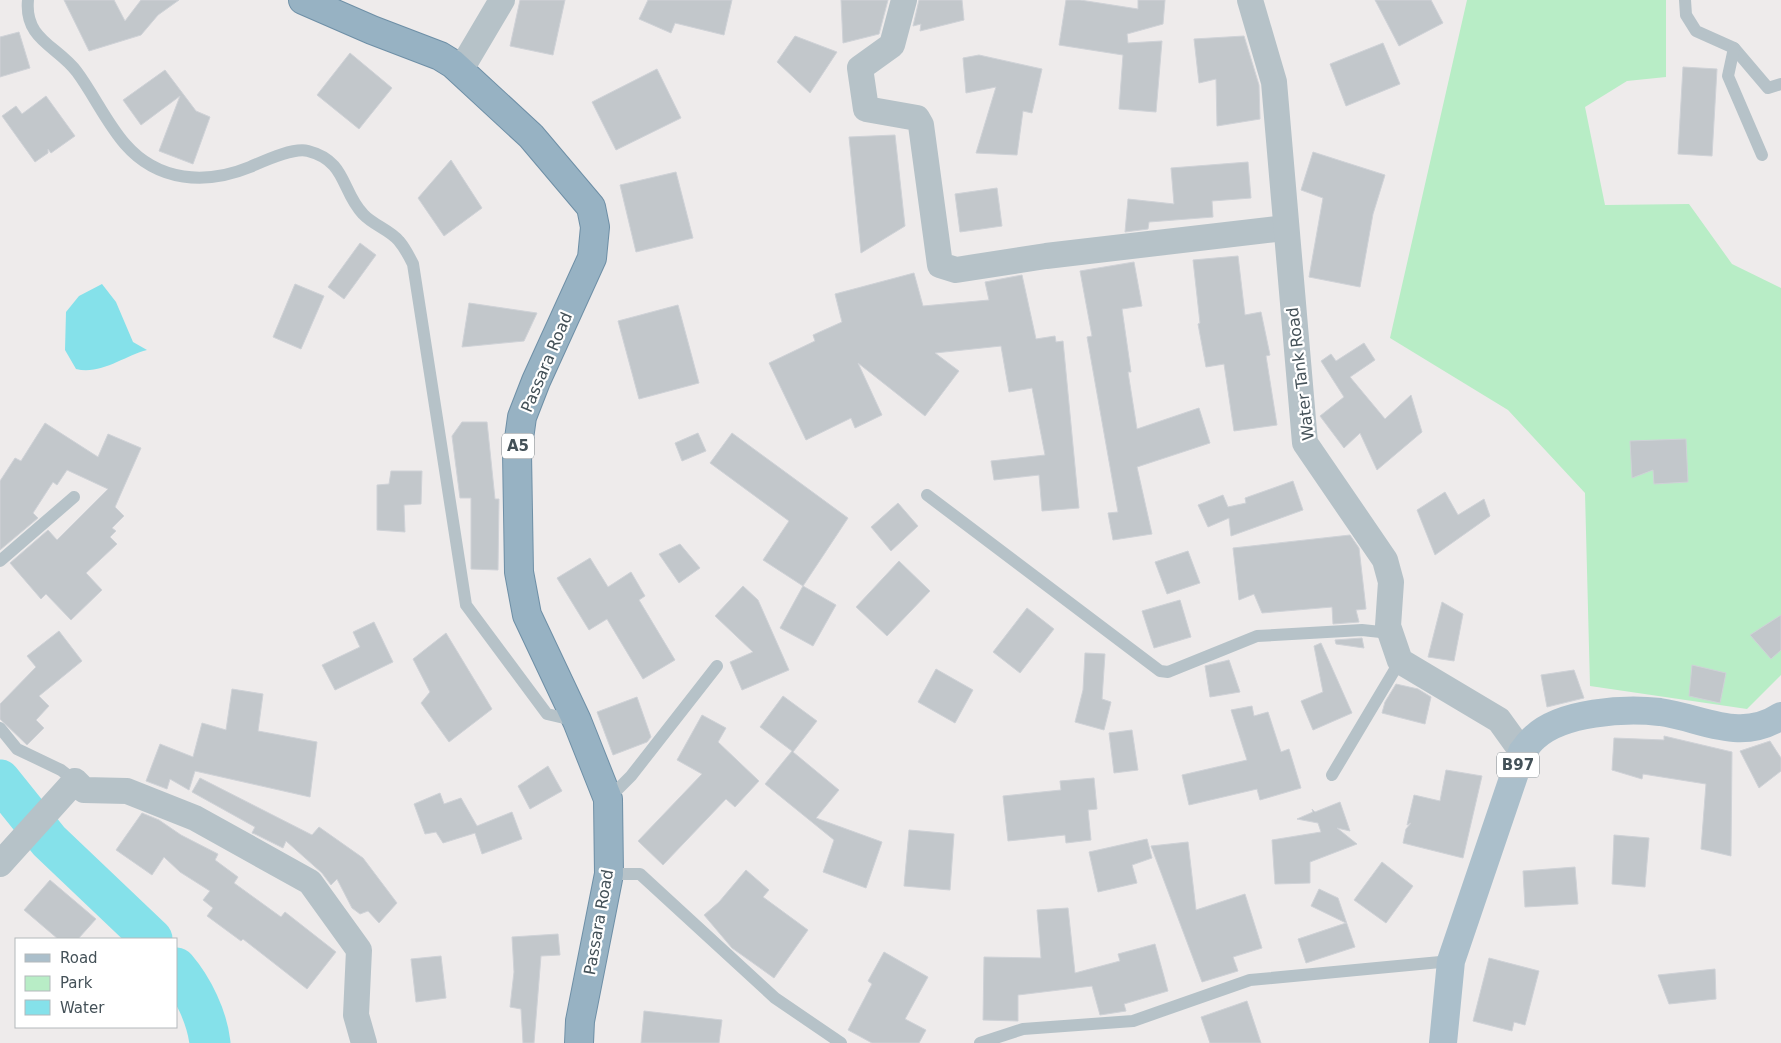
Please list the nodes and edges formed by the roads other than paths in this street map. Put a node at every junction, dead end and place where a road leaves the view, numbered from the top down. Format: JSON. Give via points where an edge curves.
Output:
{"nodes":[{"id":1,"x":28,"y":0,"type":"edge"},
{"id":2,"x":303,"y":0,"type":"edge"},
{"id":3,"x":502,"y":0,"type":"edge"},
{"id":4,"x":904,"y":0,"type":"edge"},
{"id":5,"x":1250,"y":0,"type":"edge"},
{"id":6,"x":1684,"y":0,"type":"edge"},
{"id":7,"x":1734,"y":48,"type":"junction"},
{"id":8,"x":460,"y":71,"type":"junction"},
{"id":9,"x":1781,"y":84,"type":"edge"},
{"id":10,"x":1762,"y":155,"type":"dead end"},
{"id":11,"x":1285,"y":228,"type":"junction"},
{"id":12,"x":927,"y":495,"type":"dead end"},
{"id":13,"x":74,"y":497,"type":"dead end"},
{"id":14,"x":0,"y":561,"type":"edge"},
{"id":15,"x":1390,"y":633,"type":"junction"},
{"id":16,"x":1400,"y":662,"type":"junction"},
{"id":17,"x":717,"y":666,"type":"dead end"},
{"id":18,"x":1781,"y":716,"type":"edge"},
{"id":19,"x":577,"y":721,"type":"junction"},
{"id":20,"x":0,"y":728,"type":"edge"},
{"id":21,"x":1522,"y":752,"type":"junction"},
{"id":22,"x":1332,"y":775,"type":"dead end"},
{"id":23,"x":75,"y":781,"type":"junction"},
{"id":24,"x":608,"y":799,"type":"junction"},
{"id":25,"x":4,"y":861,"type":"edge"},
{"id":26,"x":609,"y":874,"type":"junction"},
{"id":27,"x":1451,"y":961,"type":"junction"},
{"id":28,"x":364,"y":1043,"type":"edge"},
{"id":29,"x":579,"y":1043,"type":"edge"},
{"id":30,"x":841,"y":1043,"type":"edge"},
{"id":31,"x":980,"y":1043,"type":"edge"},
{"id":32,"x":1443,"y":1043,"type":"edge"}],
"edges":[{"from":1,"to":19,"type":"lane","via":[[31,24],[40,39],[74,68],[116,133],[144,162],[167,173],[193,179],[237,172],[289,152],[306,150],[334,165],[363,214],[399,240],[413,264],[466,605],[547,714]]},
{"from":2,"to":8,"type":"highway","name":"Passara Road","number":"A5","via":[[440,56]]},
{"from":3,"to":8,"type":"street"},
{"from":4,"to":11,"type":"street","via":[[892,45],[860,68],[866,109],[917,118],[921,125],[940,265],[956,270]]},
{"from":5,"to":11,"type":"street","name":"Water Tank Road","via":[[1274,82]]},
{"from":6,"to":7,"type":"lane","via":[[1686,15],[1696,31]]},
{"from":7,"to":9,"type":"lane","via":[[1768,88]]},
{"from":7,"to":10,"type":"lane","via":[[1728,76]]},
{"from":8,"to":19,"type":"highway","name":"Passara Road","number":"A5","via":[[531,136],[591,206],[596,227],[592,258],[522,417],[517,453],[519,572],[527,614]]},
{"from":11,"to":15,"type":"street","name":"Water Tank Road","via":[[1305,443],[1385,560],[1391,582]]},
{"from":12,"to":15,"type":"lane","via":[[1160,672],[1168,672],[1257,636],[1362,630]]},
{"from":13,"to":14,"type":"lane"},
{"from":15,"to":16,"type":"street","name":"Water Tank Road"},
{"from":16,"to":21,"type":"street","via":[[1499,720]]},
{"from":16,"to":22,"type":"lane"},
{"from":17,"to":24,"type":"lane"},
{"from":18,"to":21,"type":"main road","number":"B97","via":[[1753,729],[1734,729],[1659,712],[1614,711],[1557,724],[1535,736]]},
{"from":19,"to":24,"type":"highway","name":"Passara Road","number":"A5"},
{"from":20,"to":23,"type":"lane","via":[[17,749],[61,770]]},
{"from":21,"to":27,"type":"main road","number":"B97"},
{"from":23,"to":25,"type":"street"},
{"from":23,"to":28,"type":"street","via":[[84,790],[127,791],[195,818],[310,882],[358,950],[356,1015]]},
{"from":24,"to":26,"type":"highway","name":"Passara Road","number":"A5"},
{"from":26,"to":29,"type":"highway","name":"Passara Road","number":"A5","via":[[580,1021]]},
{"from":26,"to":30,"type":"lane","via":[[640,874],[775,998]]},
{"from":27,"to":31,"type":"lane","via":[[1250,980],[1133,1021],[1023,1029]]},
{"from":27,"to":32,"type":"main road","number":"B97"}]}
